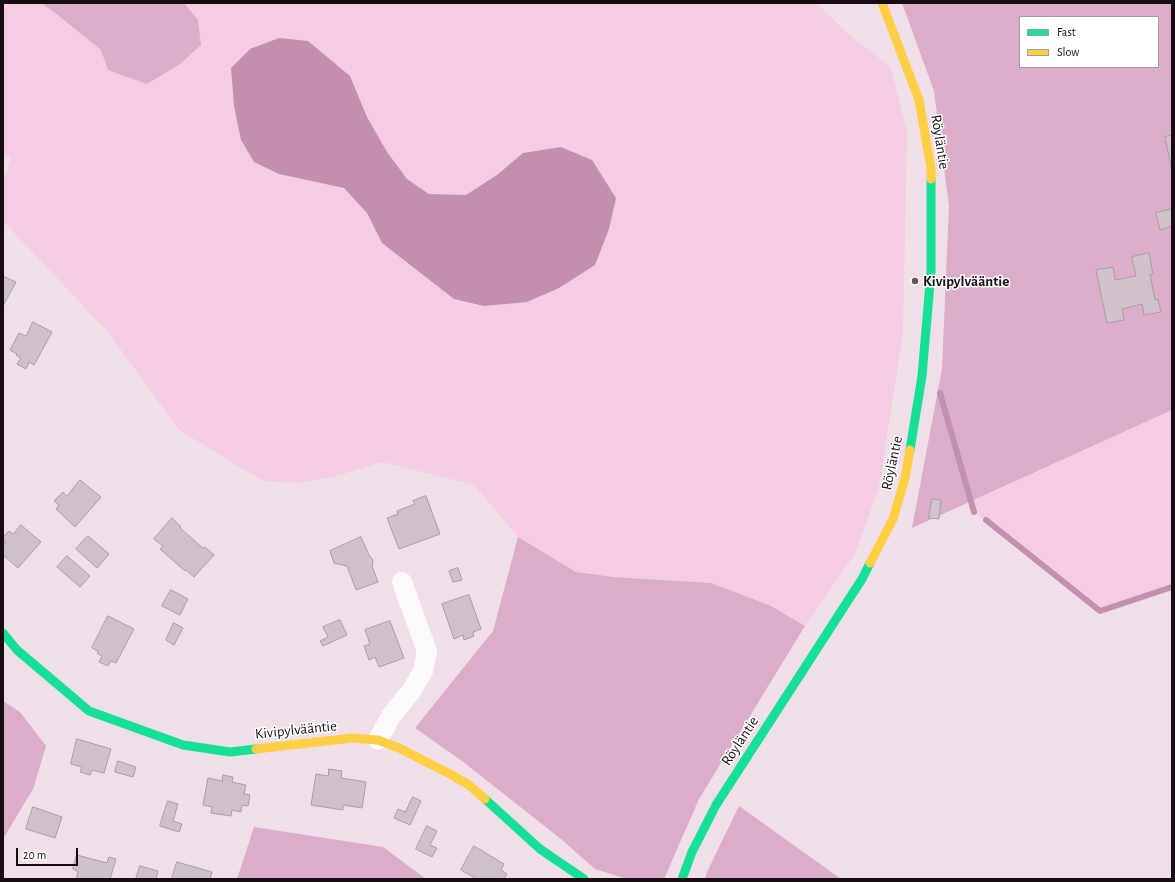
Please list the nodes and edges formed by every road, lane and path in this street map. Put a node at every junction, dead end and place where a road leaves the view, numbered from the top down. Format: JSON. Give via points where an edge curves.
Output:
{"nodes":[{"id":1,"x":882,"y":3,"type":"edge"},
{"id":2,"x":402,"y":582,"type":"dead end"},
{"id":3,"x":3,"y":633,"type":"edge"},
{"id":4,"x":378,"y":740,"type":"junction"},
{"id":5,"x":584,"y":879,"type":"edge"},
{"id":6,"x":682,"y":879,"type":"edge"}],
"edges":[{"from":1,"to":6,"type":"street","name":"Röyläntie","via":[[919,100],[931,168],[930,279],[922,376],[906,478],[893,519],[862,579],[716,805],[692,852]]},
{"from":2,"to":4,"type":"street","via":[[427,651],[423,671],[412,690],[391,716]]},
{"from":3,"to":4,"type":"street","name":"Kivipylvääntie","via":[[17,650],[89,711],[183,745],[230,752],[352,738]]},
{"from":4,"to":5,"type":"street","name":"Kivipylvääntie","via":[[400,748],[469,785],[540,849]]}]}
